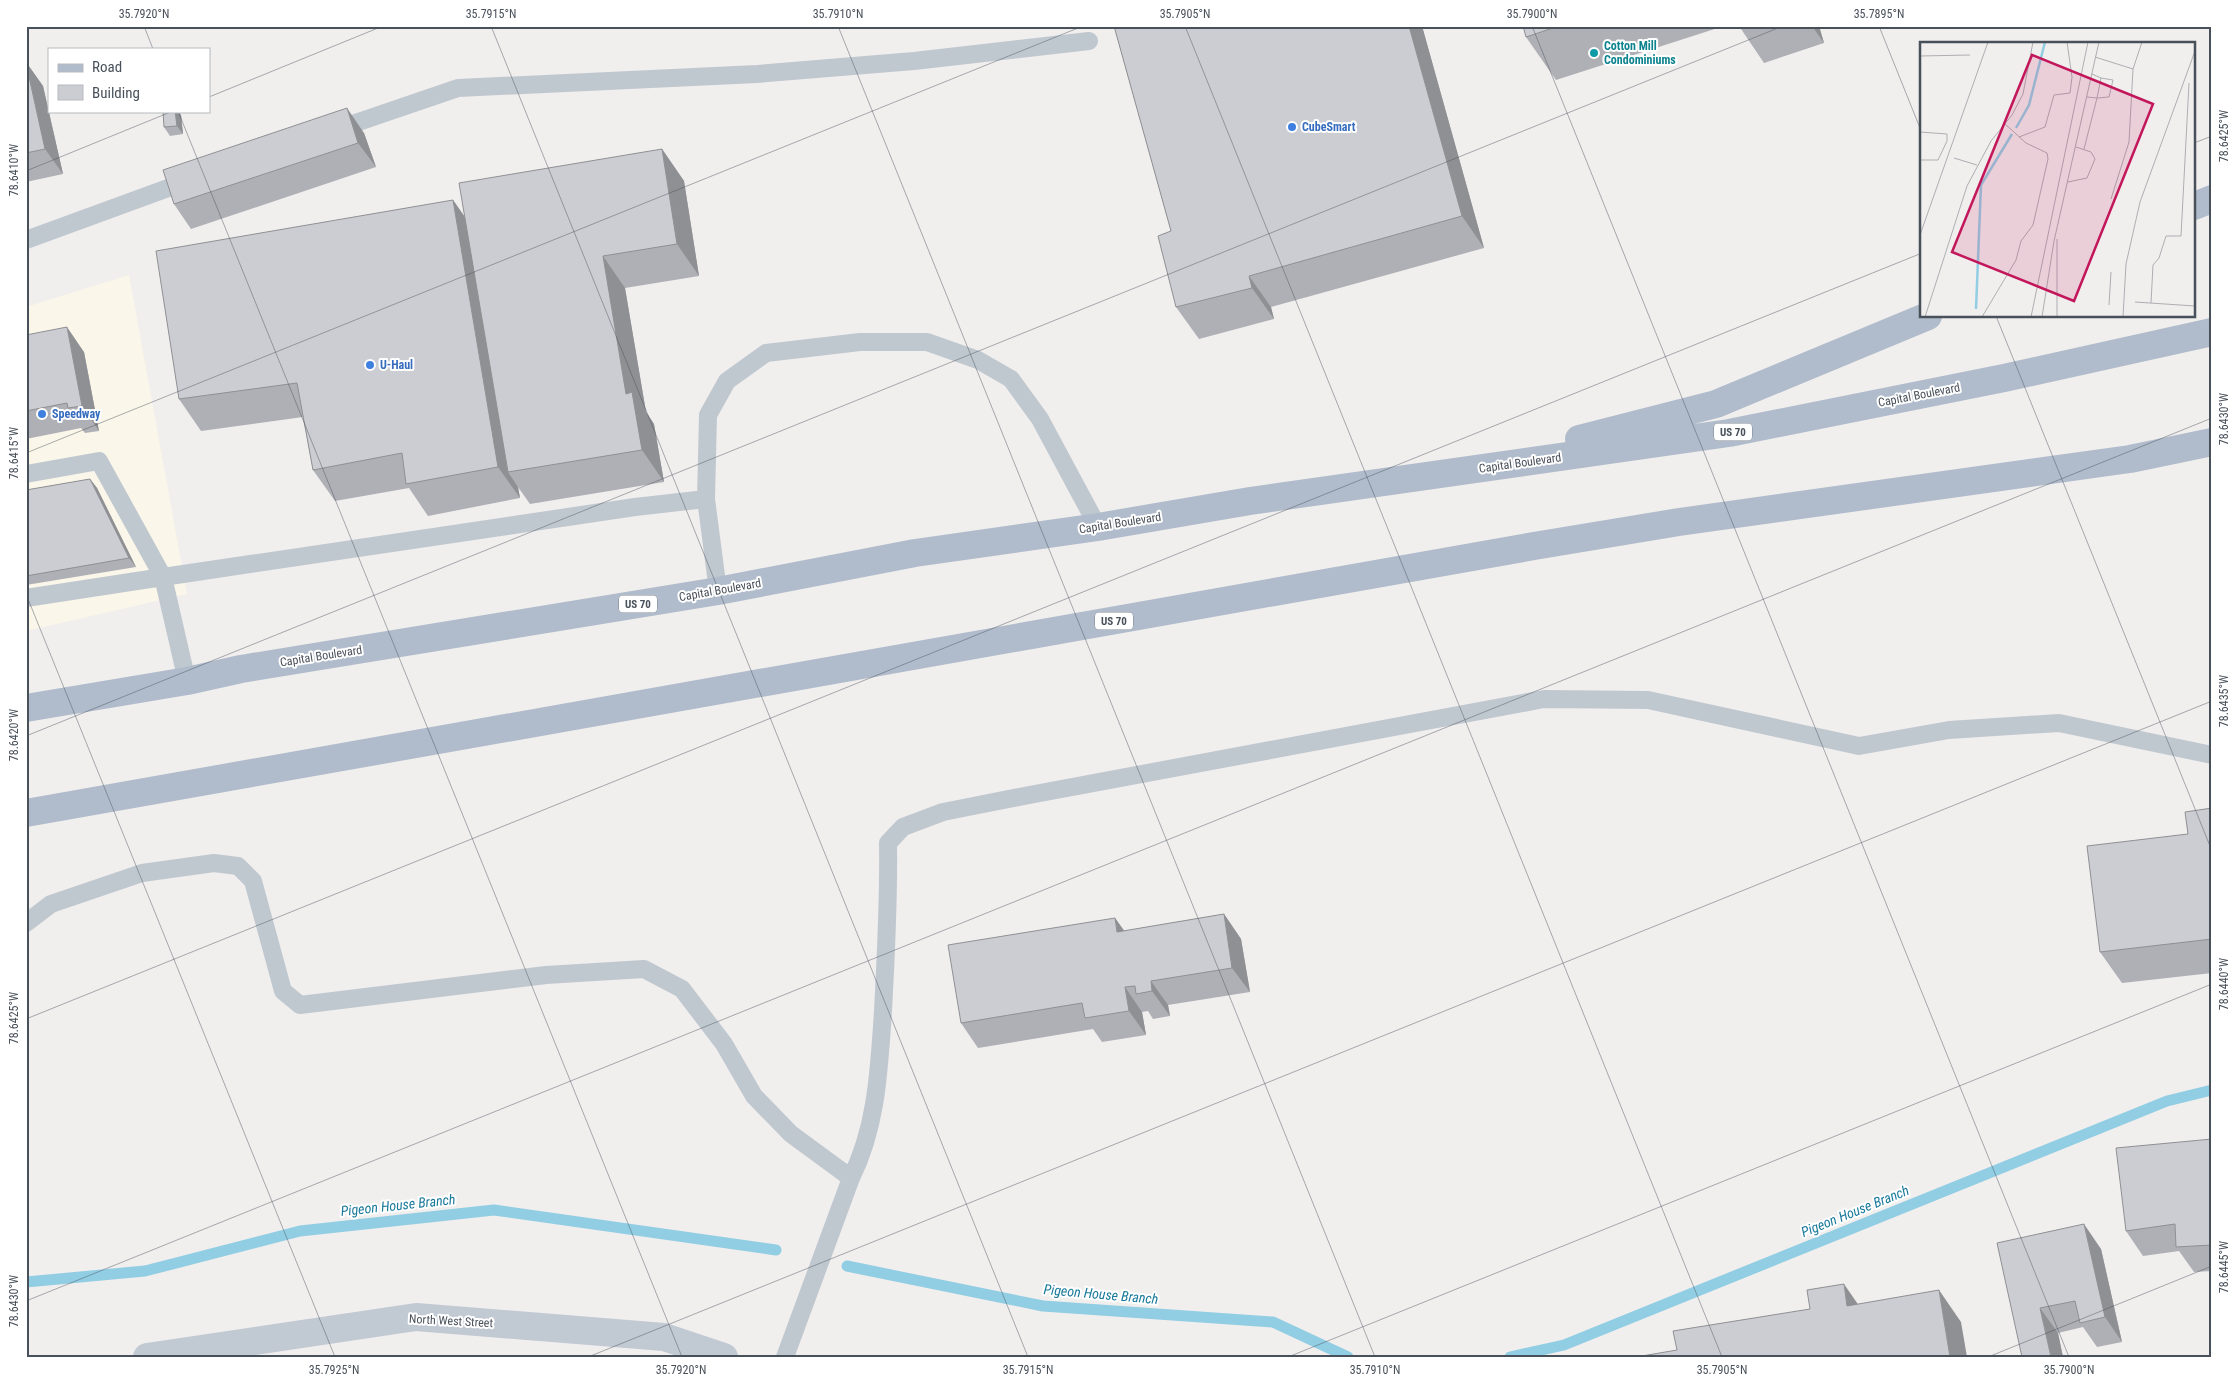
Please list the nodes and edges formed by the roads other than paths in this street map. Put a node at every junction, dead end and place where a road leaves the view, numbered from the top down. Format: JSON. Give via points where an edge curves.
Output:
{"nodes":[{"id":1,"x":1090,"y":41,"type":"dead end"},
{"id":2,"x":319,"y":136,"type":"edge"},
{"id":3,"x":209,"y":174,"type":"edge"},
{"id":4,"x":2212,"y":198,"type":"edge"},
{"id":5,"x":2196,"y":205,"type":"edge"},
{"id":6,"x":26,"y":240,"type":"edge"},
{"id":7,"x":1923,"y":318,"type":"edge"},
{"id":8,"x":2212,"y":332,"type":"edge"},
{"id":9,"x":2212,"y":442,"type":"edge"},
{"id":10,"x":47,"y":470,"type":"junction"},
{"id":11,"x":26,"y":474,"type":"edge"},
{"id":12,"x":1402,"y":480,"type":"junction"},
{"id":13,"x":56,"y":486,"type":"edge"},
{"id":14,"x":706,"y":499,"type":"junction"},
{"id":15,"x":1098,"y":527,"type":"junction"},
{"id":16,"x":163,"y":577,"type":"junction"},
{"id":17,"x":718,"y":591,"type":"junction"},
{"id":18,"x":34,"y":593,"type":"edge"},
{"id":19,"x":187,"y":681,"type":"junction"},
{"id":20,"x":26,"y":708,"type":"edge"},
{"id":21,"x":2212,"y":755,"type":"edge"},
{"id":22,"x":26,"y":813,"type":"edge"},
{"id":23,"x":26,"y":924,"type":"edge"},
{"id":24,"x":851,"y":1178,"type":"junction"},
{"id":25,"x":147,"y":1357,"type":"edge"},
{"id":26,"x":724,"y":1357,"type":"edge"},
{"id":27,"x":785,"y":1357,"type":"edge"}],
"edges":[{"from":1,"to":2,"type":"lane","via":[[914,61],[757,74],[458,88]]},
{"from":3,"to":6,"type":"lane"},
{"from":4,"to":5,"type":"main road"},
{"from":7,"to":12,"type":"main road","via":[[1716,404],[1458,471]]},
{"from":8,"to":12,"type":"main road","name":"Capital Boulevard","number":"US 70","via":[[1729,433]]},
{"from":9,"to":22,"type":"main road","number":"US 70","via":[[2130,459],[1679,522],[1524,548]]},
{"from":10,"to":11,"type":"lane"},
{"from":10,"to":13,"type":"lane"},
{"from":10,"to":16,"type":"lane","via":[[99,461]]},
{"from":12,"to":15,"type":"main road","name":"Capital Boulevard","number":"US 70"},
{"from":14,"to":15,"type":"lane","via":[[708,415],[727,381],[766,353],[860,342],[927,342],[978,360],[1011,378],[1040,419]]},
{"from":14,"to":16,"type":"lane"},
{"from":14,"to":17,"type":"lane"},
{"from":15,"to":17,"type":"main road","name":"Capital Boulevard","number":"US 70","via":[[915,553]]},
{"from":16,"to":18,"type":"lane","via":[[101,579]]},
{"from":16,"to":19,"type":"lane"},
{"from":17,"to":19,"type":"main road","name":"Capital Boulevard","number":"US 70","via":[[241,669]]},
{"from":19,"to":20,"type":"main road","name":"Capital Boulevard","number":"US 70"},
{"from":21,"to":24,"type":"lane","via":[[2059,723],[1949,730],[1859,746],[1648,700],[1544,699],[943,812],[903,826],[888,844],[889,915],[878,1089],[863,1154]]},
{"from":23,"to":24,"type":"lane","via":[[51,904],[142,873],[214,863],[238,866],[253,881],[284,992],[300,1005],[546,975],[644,969],[682,989],[724,1044],[754,1096],[791,1134]]},
{"from":24,"to":27,"type":"lane"},
{"from":25,"to":26,"type":"street","name":"North West Street","via":[[416,1317],[664,1338]]}]}
